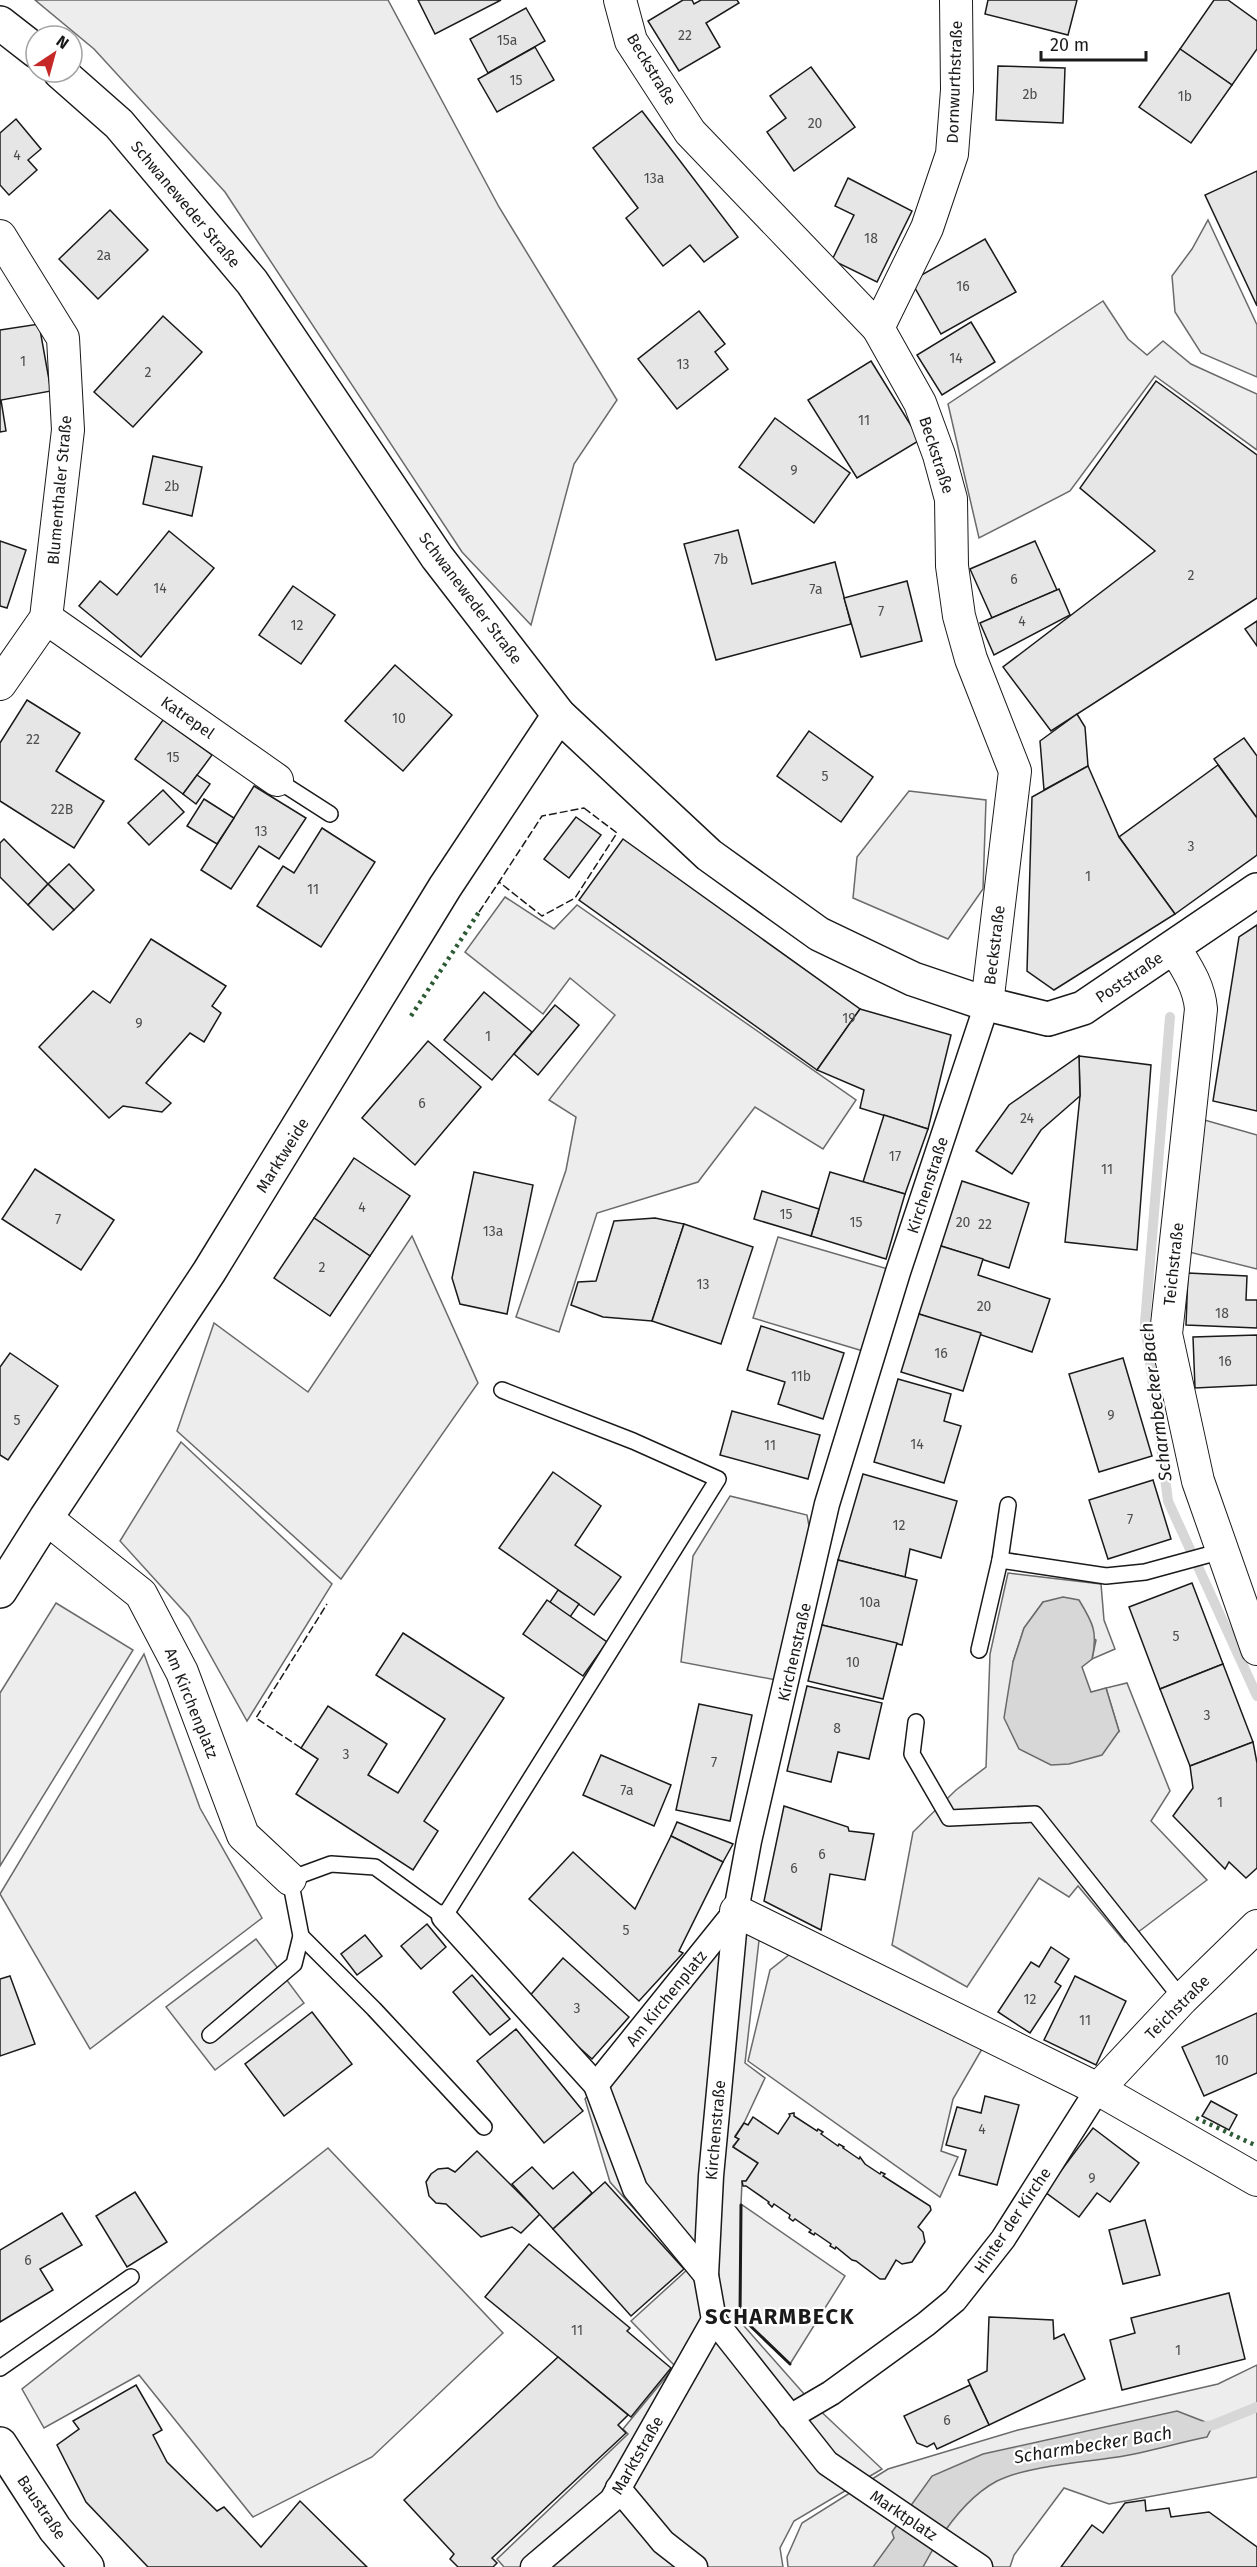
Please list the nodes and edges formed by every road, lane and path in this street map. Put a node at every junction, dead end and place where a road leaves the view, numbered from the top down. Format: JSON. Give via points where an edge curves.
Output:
{"nodes":[{"id":1,"x":620,"y":0,"type":"edge"},
{"id":2,"x":956,"y":0,"type":"edge"},
{"id":3,"x":0,"y":23,"type":"edge"},
{"id":4,"x":24,"y":42,"type":"edge"},
{"id":5,"x":74,"y":84,"type":"edge"},
{"id":6,"x":0,"y":236,"type":"edge"},
{"id":7,"x":878,"y":328,"type":"junction"},
{"id":8,"x":46,"y":618,"type":"junction"},
{"id":9,"x":0,"y":684,"type":"edge"},
{"id":10,"x":560,"y":715,"type":"junction"},
{"id":11,"x":277,"y":780,"type":"joint"},
{"id":12,"x":330,"y":814,"type":"dead end"},
{"id":13,"x":1257,"y":890,"type":"edge"},
{"id":14,"x":1174,"y":947,"type":"junction"},
{"id":15,"x":987,"y":1004,"type":"junction"},
{"id":16,"x":502,"y":1390,"type":"dead end"},
{"id":17,"x":1008,"y":1505,"type":"dead end"},
{"id":18,"x":46,"y":1518,"type":"junction"},
{"id":19,"x":1212,"y":1553,"type":"junction"},
{"id":20,"x":1000,"y":1560,"type":"junction"},
{"id":21,"x":0,"y":1591,"type":"edge"},
{"id":22,"x":1257,"y":1649,"type":"edge"},
{"id":23,"x":979,"y":1650,"type":"dead end"},
{"id":24,"x":916,"y":1722,"type":"dead end"},
{"id":25,"x":290,"y":1879,"type":"junction"},
{"id":26,"x":736,"y":1911,"type":"junction"},
{"id":27,"x":444,"y":1917,"type":"junction"},
{"id":28,"x":1257,"y":1926,"type":"edge"},
{"id":29,"x":301,"y":1935,"type":"junction"},
{"id":30,"x":1182,"y":1999,"type":"junction"},
{"id":31,"x":210,"y":2035,"type":"dead end"},
{"id":32,"x":596,"y":2085,"type":"junction"},
{"id":33,"x":1098,"y":2089,"type":"junction"},
{"id":34,"x":484,"y":2127,"type":"dead end"},
{"id":35,"x":1257,"y":2180,"type":"edge"},
{"id":36,"x":706,"y":2274,"type":"junction"},
{"id":37,"x":131,"y":2277,"type":"dead end"},
{"id":38,"x":714,"y":2320,"type":"junction"},
{"id":39,"x":0,"y":2368,"type":"edge"},
{"id":40,"x":790,"y":2417,"type":"junction"},
{"id":41,"x":0,"y":2444,"type":"edge"},
{"id":42,"x":618,"y":2488,"type":"junction"},
{"id":43,"x":971,"y":2561,"type":"edge"},
{"id":44,"x":87,"y":2567,"type":"edge"},
{"id":45,"x":533,"y":2567,"type":"edge"},
{"id":46,"x":695,"y":2567,"type":"edge"}],
"edges":[{"from":1,"to":7,"type":"street","name":"Beckstraße","via":[[631,41],[690,132]]},
{"from":2,"to":7,"type":"street","name":"Dornwurthstraße","via":[[957,90],[952,154],[927,228]]},
{"from":3,"to":4,"type":"street"},
{"from":5,"to":10,"type":"street","name":"Schwaneweder Straße","via":[[119,124],[252,282],[437,557]]},
{"from":6,"to":8,"type":"street","name":"Blumenthaler Straße","via":[[63,338],[68,429]]},
{"from":7,"to":15,"type":"street","name":"Beckstraße","via":[[920,404],[939,455],[951,499],[952,566],[959,616],[971,659],[1015,771]]},
{"from":8,"to":9,"type":"street"},
{"from":8,"to":11,"type":"street","name":"Katrepel"},
{"from":10,"to":15,"type":"street","name":"Schwaneweder Straße","via":[[709,855],[819,934],[913,979]]},
{"from":10,"to":18,"type":"street","name":"Marktweide","via":[[445,887],[209,1272]]},
{"from":11,"to":12,"type":"lane","name":"Katrepel"},
{"from":13,"to":14,"type":"street","name":"Poststraße"},
{"from":14,"to":15,"type":"street","name":"Poststraße","via":[[1083,1008],[1048,1019]]},
{"from":14,"to":19,"type":"street","name":"Teichstraße","via":[[1192,976],[1201,1009],[1166,1334]]},
{"from":15,"to":26,"type":"street","name":"Kirchenstraße","via":[[901,1261],[827,1504]]},
{"from":16,"to":27,"type":"lane","via":[[718,1479]]},
{"from":17,"to":20,"type":"lane"},
{"from":18,"to":21,"type":"street","name":"Marktweide"},
{"from":18,"to":25,"type":"street","name":"Am Kirchenplatz","via":[[141,1594],[182,1672],[243,1835]]},
{"from":19,"to":20,"type":"lane","via":[[1145,1572],[1106,1576]]},
{"from":19,"to":22,"type":"street","name":"Teichstraße"},
{"from":20,"to":23,"type":"lane"},
{"from":24,"to":30,"type":"lane","via":[[912,1754],[949,1818],[1035,1814]]},
{"from":25,"to":27,"type":"lane","via":[[331,1864],[375,1868]]},
{"from":25,"to":29,"type":"lane"},
{"from":26,"to":32,"type":"street","name":"Am Kirchenplatz"},
{"from":26,"to":33,"type":"street"},
{"from":26,"to":36,"type":"street","name":"Kirchenstraße","via":[[711,2176]]},
{"from":27,"to":32,"type":"street"},
{"from":28,"to":30,"type":"street","name":"Teichstraße"},
{"from":29,"to":31,"type":"lane","via":[[294,1964]]},
{"from":29,"to":34,"type":"lane"},
{"from":30,"to":33,"type":"street","name":"Teichstraße"},
{"from":32,"to":36,"type":"street","via":[[635,2189]]},
{"from":33,"to":35,"type":"street"},
{"from":33,"to":40,"type":"street","name":"Hinter der Kirche","via":[[1003,2239],[955,2300],[831,2393]]},
{"from":36,"to":38,"type":"street","name":"Kirchenstraße"},
{"from":37,"to":39,"type":"lane"},
{"from":38,"to":40,"type":"street"},
{"from":38,"to":42,"type":"street","name":"Marktstraße"},
{"from":40,"to":43,"type":"street","name":"Marktplatz","via":[[827,2463]]},
{"from":41,"to":44,"type":"street","name":"Baustraße","via":[[55,2529]]},
{"from":42,"to":45,"type":"street","name":"Marktstraße","via":[[612,2500]]},
{"from":42,"to":46,"type":"street","via":[[663,2542]]}]}
